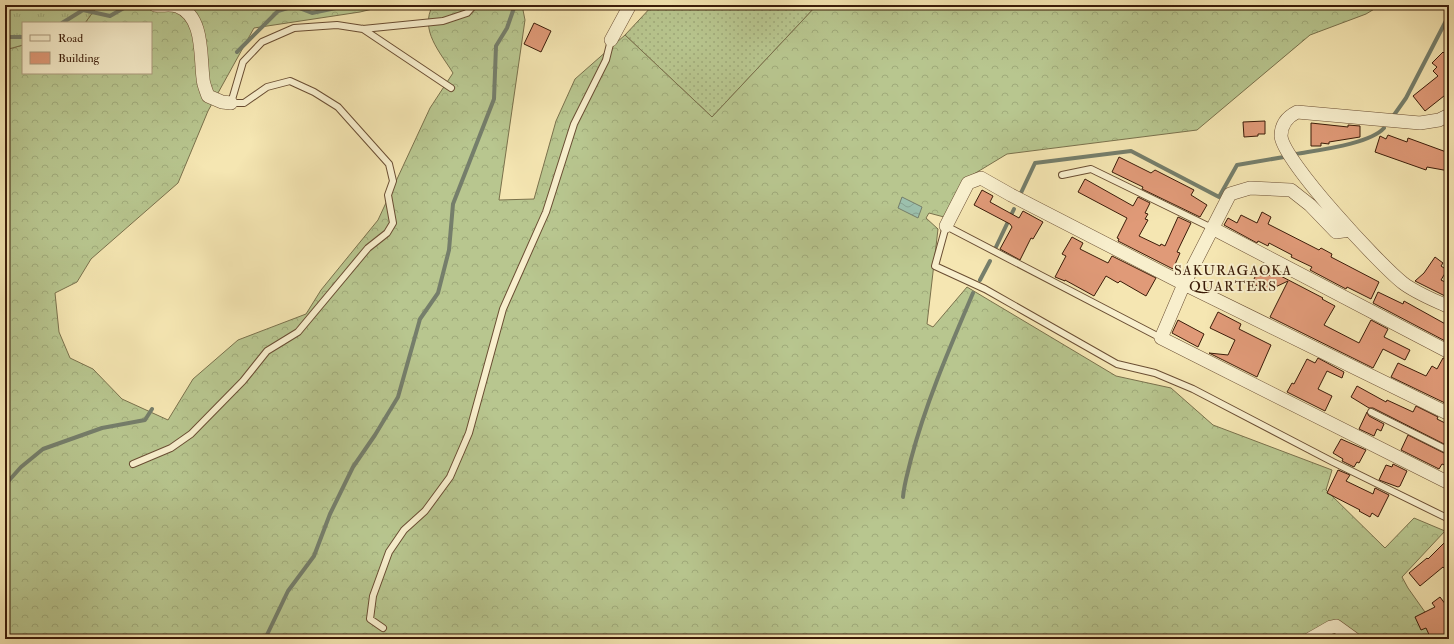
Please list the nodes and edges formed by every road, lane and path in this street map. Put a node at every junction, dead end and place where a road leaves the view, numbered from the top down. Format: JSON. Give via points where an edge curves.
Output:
{"nodes":[{"id":1,"x":155,"y":5,"type":"edge"},
{"id":2,"x":474,"y":5,"type":"edge"},
{"id":3,"x":630,"y":5,"type":"edge"},
{"id":4,"x":363,"y":29,"type":"junction"},
{"id":5,"x":611,"y":40,"type":"joint"},
{"id":6,"x":451,"y":88,"type":"dead end"},
{"id":7,"x":231,"y":103,"type":"junction"},
{"id":8,"x":1449,"y":115,"type":"edge"},
{"id":9,"x":1062,"y":175,"type":"dead end"},
{"id":10,"x":946,"y":226,"type":"junction"},
{"id":11,"x":1212,"y":228,"type":"junction"},
{"id":12,"x":1350,"y":230,"type":"junction"},
{"id":13,"x":1184,"y":284,"type":"junction"},
{"id":14,"x":1449,"y":307,"type":"edge"},
{"id":15,"x":1161,"y":338,"type":"junction"},
{"id":16,"x":1449,"y":352,"type":"edge"},
{"id":17,"x":1371,"y":412,"type":"dead end"},
{"id":18,"x":1449,"y":414,"type":"edge"},
{"id":19,"x":1449,"y":451,"type":"edge"},
{"id":20,"x":133,"y":464,"type":"dead end"},
{"id":21,"x":1449,"y":483,"type":"edge"},
{"id":22,"x":1449,"y":519,"type":"edge"},
{"id":23,"x":383,"y":628,"type":"dead end"},
{"id":24,"x":1310,"y":639,"type":"edge"},
{"id":25,"x":1354,"y":639,"type":"edge"}],
"edges":[{"from":1,"to":7,"type":"street","via":[[175,5],[186,11],[198,35],[203,80],[208,96]]},
{"from":2,"to":4,"type":"lane","via":[[467,13],[443,21]]},
{"from":3,"to":5,"type":"street"},
{"from":4,"to":6,"type":"lane"},
{"from":4,"to":7,"type":"lane","via":[[337,25],[294,28],[262,42],[243,62]]},
{"from":5,"to":23,"type":"lane","via":[[606,60],[574,124],[546,212],[503,309],[469,433],[450,477],[426,511],[404,530],[389,552],[373,596],[370,619]]},
{"from":7,"to":20,"type":"lane","via":[[244,103],[267,87],[290,82],[314,92],[338,107],[389,164],[394,181],[388,195],[393,223],[387,233],[368,248],[298,332],[267,351],[244,381],[191,434],[171,448]]},
{"from":8,"to":12,"type":"street","via":[[1439,120],[1420,123],[1308,112],[1297,112],[1287,117],[1281,136],[1284,147]]},
{"from":9,"to":11,"type":"lane","via":[[1092,169]]},
{"from":10,"to":13,"type":"street","via":[[968,183],[981,178]]},
{"from":10,"to":15,"type":"lane"},
{"from":10,"to":22,"type":"lane","via":[[935,266],[985,290],[1117,364],[1155,373],[1194,389]]},
{"from":11,"to":12,"type":"street","via":[[1230,194],[1250,188],[1291,190],[1336,232]]},
{"from":11,"to":13,"type":"street"},
{"from":11,"to":16,"type":"street"},
{"from":12,"to":14,"type":"street","via":[[1404,284]]},
{"from":13,"to":15,"type":"street"},
{"from":13,"to":18,"type":"street"},
{"from":15,"to":21,"type":"street"},
{"from":17,"to":19,"type":"lane"},
{"from":24,"to":25,"type":"street","via":[[1336,626]]}]}
